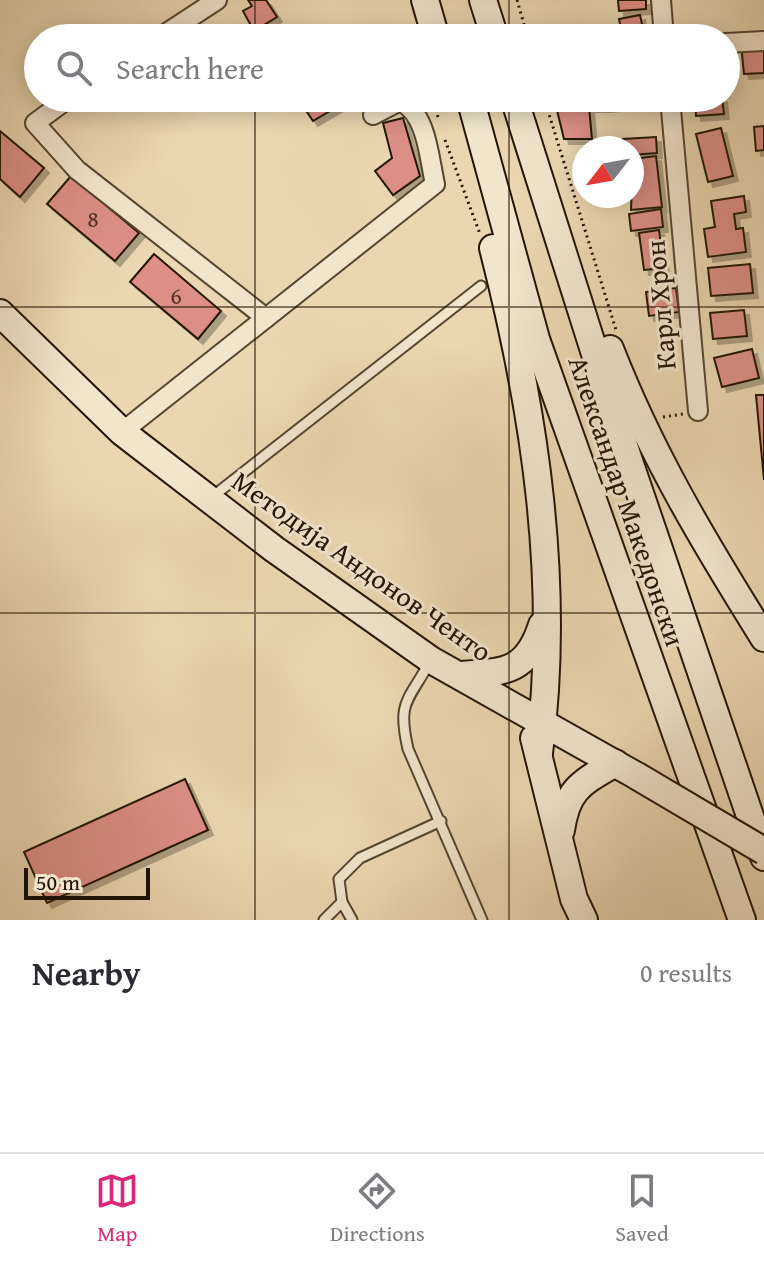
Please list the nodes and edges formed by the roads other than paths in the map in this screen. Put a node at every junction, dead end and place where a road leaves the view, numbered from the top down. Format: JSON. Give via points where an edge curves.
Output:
{"nodes":[{"id":1,"x":217,"y":0,"type":"edge"},
{"id":2,"x":425,"y":0,"type":"edge"},
{"id":3,"x":443,"y":0,"type":"edge"},
{"id":4,"x":483,"y":0,"type":"edge"},
{"id":5,"x":500,"y":0,"type":"edge"},
{"id":6,"x":661,"y":0,"type":"edge"},
{"id":7,"x":180,"y":24,"type":"edge"},
{"id":8,"x":432,"y":24,"type":"edge"},
{"id":9,"x":449,"y":24,"type":"edge"},
{"id":10,"x":491,"y":24,"type":"edge"},
{"id":11,"x":507,"y":24,"type":"edge"},
{"id":12,"x":663,"y":24,"type":"edge"},
{"id":13,"x":764,"y":41,"type":"edge"},
{"id":14,"x":740,"y":42,"type":"edge"},
{"id":15,"x":50,"y":112,"type":"edge"},
{"id":16,"x":379,"y":112,"type":"edge"},
{"id":17,"x":414,"y":112,"type":"edge"},
{"id":18,"x":456,"y":112,"type":"edge"},
{"id":19,"x":474,"y":112,"type":"edge"},
{"id":20,"x":518,"y":112,"type":"edge"},
{"id":21,"x":533,"y":112,"type":"edge"},
{"id":22,"x":671,"y":112,"type":"edge"},
{"id":23,"x":373,"y":115,"type":"dead end"},
{"id":24,"x":481,"y":286,"type":"dead end"},
{"id":25,"x":0,"y":313,"type":"edge"},
{"id":26,"x":266,"y":318,"type":"junction"},
{"id":27,"x":698,"y":411,"type":"road end"},
{"id":28,"x":122,"y":432,"type":"junction"},
{"id":29,"x":209,"y":499,"type":"junction"},
{"id":30,"x":547,"y":610,"type":"junction"},
{"id":31,"x":764,"y":638,"type":"edge"},
{"id":32,"x":431,"y":660,"type":"junction"},
{"id":33,"x":460,"y":675,"type":"junction"},
{"id":34,"x":508,"y":703,"type":"junction"},
{"id":35,"x":543,"y":723,"type":"junction"},
{"id":36,"x":539,"y":753,"type":"junction"},
{"id":37,"x":626,"y":770,"type":"junction"},
{"id":38,"x":441,"y":821,"type":"junction"},
{"id":39,"x":559,"y":842,"type":"junction"},
{"id":40,"x":764,"y":851,"type":"edge"},
{"id":41,"x":764,"y":857,"type":"edge"},
{"id":42,"x":342,"y":902,"type":"junction"},
{"id":43,"x":324,"y":920,"type":"edge"},
{"id":44,"x":352,"y":920,"type":"edge"},
{"id":45,"x":482,"y":920,"type":"edge"},
{"id":46,"x":584,"y":920,"type":"edge"},
{"id":47,"x":742,"y":920,"type":"edge"}],
"edges":[{"from":1,"to":7,"type":"street"},
{"from":2,"to":8,"type":"street"},
{"from":3,"to":9,"type":"street"},
{"from":4,"to":10,"type":"street"},
{"from":5,"to":11,"type":"street"},
{"from":6,"to":12,"type":"street"},
{"from":13,"to":14,"type":"street"},
{"from":15,"to":26,"type":"street","via":[[35,123],[77,170]]},
{"from":16,"to":23,"type":"street"},
{"from":17,"to":26,"type":"street","via":[[435,184]]},
{"from":18,"to":30,"type":"street","via":[[511,319],[532,429]]},
{"from":19,"to":47,"type":"street","name":"Александар Македонски","via":[[536,339]]},
{"from":20,"to":41,"type":"street","name":"Александар Македонски","via":[[628,458]]},
{"from":21,"to":31,"type":"street","via":[[574,250],[633,407],[690,521]]},
{"from":22,"to":27,"type":"street","name":"Карл Хрон"},
{"from":24,"to":29,"type":"lane"},
{"from":25,"to":28,"type":"street","name":"Методија Андонов Ченто"},
{"from":26,"to":28,"type":"street"},
{"from":28,"to":29,"type":"street","name":"Методија Андонов Ченто"},
{"from":29,"to":32,"type":"street","name":"Методија Андонов Ченто"},
{"from":30,"to":33,"type":"street","via":[[535,648],[523,660],[508,671]]},
{"from":30,"to":35,"type":"street"},
{"from":32,"to":33,"type":"street","name":"Методија Андонов Ченто"},
{"from":32,"to":38,"type":"lane","via":[[407,696],[403,728]]},
{"from":33,"to":34,"type":"street","name":"Методија Андонов Ченто"},
{"from":34,"to":35,"type":"street","name":"Методија Андонов Ченто"},
{"from":34,"to":36,"type":"street","via":[[523,717]]},
{"from":35,"to":36,"type":"street"},
{"from":35,"to":37,"type":"street","name":"Методија Андонов Ченто"},
{"from":36,"to":39,"type":"street"},
{"from":37,"to":39,"type":"street","via":[[577,786],[563,814]]},
{"from":37,"to":40,"type":"street","name":"Методија Андонов Ченто","bridge":true},
{"from":38,"to":42,"type":"lane","via":[[360,858],[339,879]]},
{"from":38,"to":45,"type":"lane"},
{"from":39,"to":46,"type":"street"},
{"from":42,"to":43,"type":"lane"},
{"from":42,"to":44,"type":"lane"}]}
